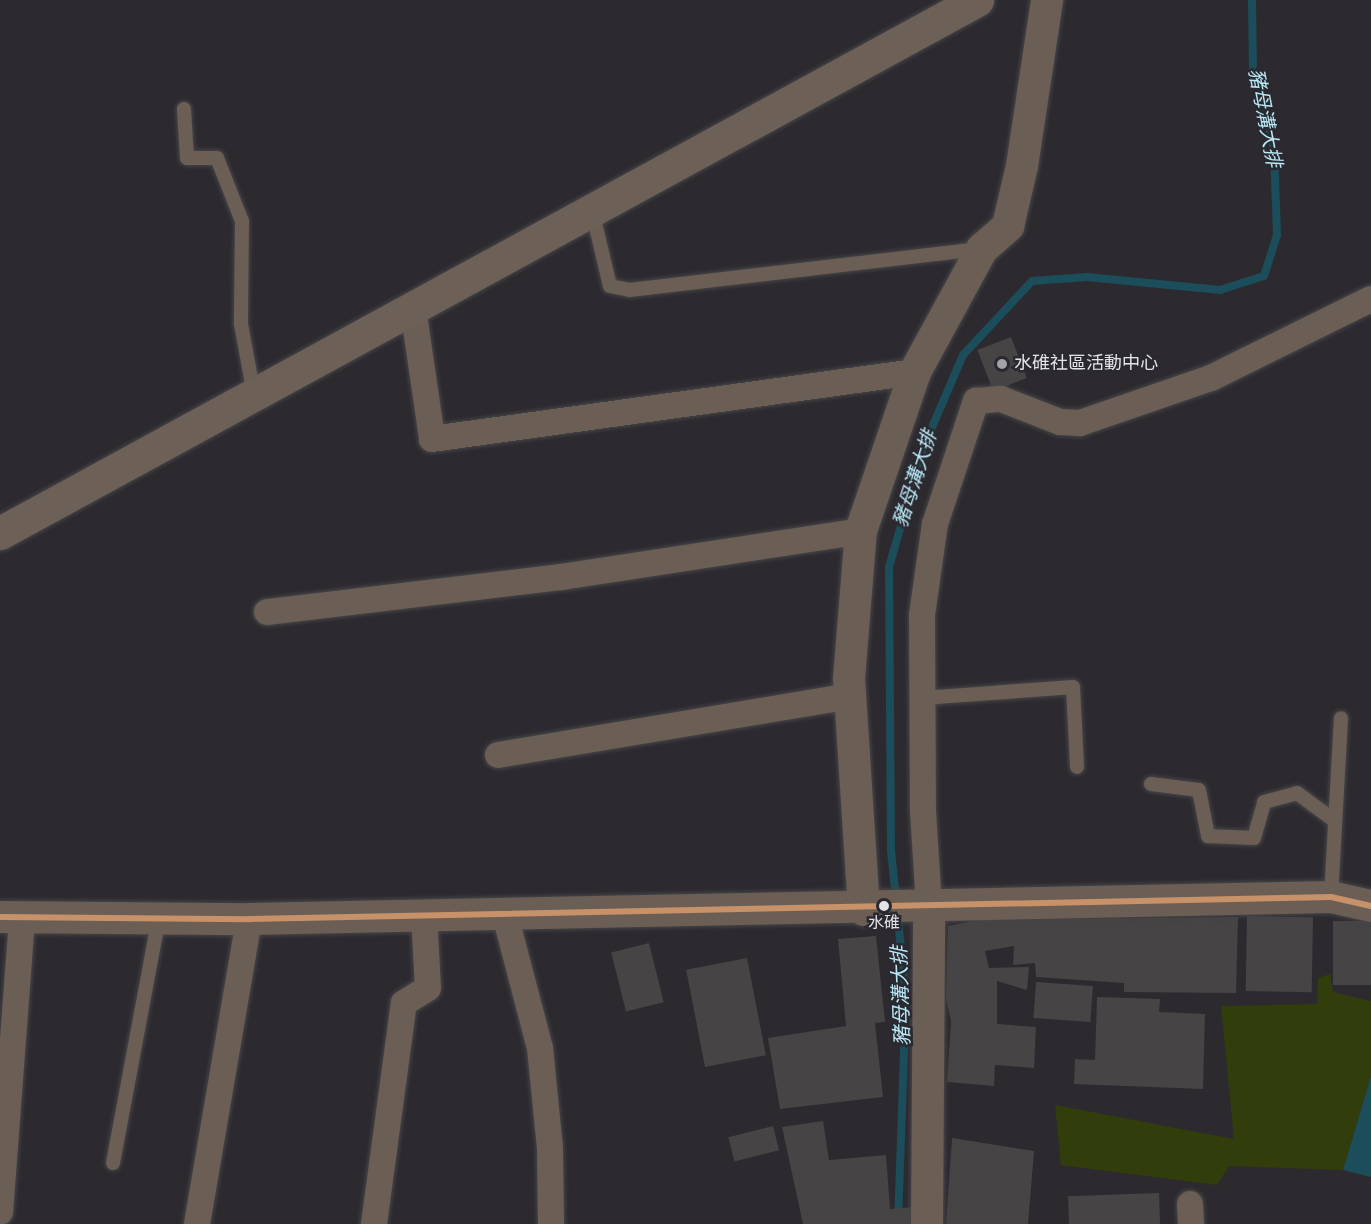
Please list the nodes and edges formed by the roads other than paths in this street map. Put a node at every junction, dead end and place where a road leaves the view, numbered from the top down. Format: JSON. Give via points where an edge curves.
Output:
{"nodes":[{"id":1,"x":977,"y":0,"type":"edge"},
{"id":2,"x":1047,"y":0,"type":"edge"},
{"id":3,"x":184,"y":109,"type":"dead end"},
{"id":4,"x":592,"y":210,"type":"junction"},
{"id":5,"x":982,"y":249,"type":"junction"},
{"id":6,"x":1371,"y":299,"type":"edge"},
{"id":7,"x":413,"y":308,"type":"junction"},
{"id":8,"x":915,"y":372,"type":"junction"},
{"id":9,"x":254,"y":395,"type":"junction"},
{"id":10,"x":861,"y":531,"type":"junction"},
{"id":11,"x":0,"y":533,"type":"edge"},
{"id":12,"x":267,"y":612,"type":"dead end"},
{"id":13,"x":850,"y":696,"type":"junction"},
{"id":14,"x":922,"y":698,"type":"junction"},
{"id":15,"x":1341,"y":718,"type":"dead end"},
{"id":16,"x":498,"y":755,"type":"dead end"},
{"id":17,"x":1077,"y":767,"type":"dead end"},
{"id":18,"x":1151,"y":783,"type":"dead end"},
{"id":19,"x":1335,"y":821,"type":"junction"},
{"id":20,"x":1331,"y":897,"type":"junction"},
{"id":21,"x":929,"y":906,"type":"junction"},
{"id":22,"x":1371,"y":906,"type":"edge"},
{"id":23,"x":864,"y":909,"type":"junction"},
{"id":24,"x":504,"y":911,"type":"junction"},
{"id":25,"x":424,"y":914,"type":"junction"},
{"id":26,"x":11,"y":917,"type":"edge"},
{"id":27,"x":159,"y":918,"type":"junction"},
{"id":28,"x":249,"y":920,"type":"junction"},
{"id":29,"x":113,"y":1163,"type":"dead end"},
{"id":30,"x":0,"y":1212,"type":"edge"},
{"id":31,"x":197,"y":1224,"type":"edge"},
{"id":32,"x":374,"y":1224,"type":"edge"},
{"id":33,"x":550,"y":1224,"type":"edge"},
{"id":34,"x":927,"y":1224,"type":"edge"}],
"edges":[{"from":1,"to":4,"type":"main road"},
{"from":2,"to":5,"type":"street","via":[[1022,166],[1008,226]]},
{"from":3,"to":9,"type":"lane","via":[[187,158],[217,158],[242,221],[241,324]]},
{"from":4,"to":5,"type":"lane","via":[[610,286],[630,290]]},
{"from":4,"to":7,"type":"main road"},
{"from":5,"to":8,"type":"street"},
{"from":6,"to":14,"type":"street","via":[[1211,378],[1080,423],[1060,422],[1001,399],[976,401],[935,524],[922,615]]},
{"from":7,"to":8,"type":"street","via":[[432,439]]},
{"from":7,"to":9,"type":"main road"},
{"from":8,"to":10,"type":"street"},
{"from":9,"to":11,"type":"main road"},
{"from":10,"to":12,"type":"street","via":[[562,577]]},
{"from":10,"to":13,"type":"street"},
{"from":13,"to":16,"type":"street"},
{"from":13,"to":23,"type":"street"},
{"from":14,"to":17,"type":"lane","via":[[1073,687]]},
{"from":14,"to":21,"type":"street"},
{"from":15,"to":19,"type":"lane"},
{"from":18,"to":19,"type":"lane","via":[[1199,790],[1208,836],[1254,838],[1264,802],[1297,793]]},
{"from":19,"to":20,"type":"lane"},
{"from":20,"to":21,"type":"street"},
{"from":20,"to":22,"type":"street"},
{"from":21,"to":23,"type":"street"},
{"from":21,"to":34,"type":"street"},
{"from":23,"to":24,"type":"street"},
{"from":24,"to":25,"type":"street"},
{"from":24,"to":33,"type":"street","via":[[540,1048],[550,1149]]},
{"from":25,"to":28,"type":"street"},
{"from":25,"to":32,"type":"street","via":[[428,988],[404,1003]]},
{"from":26,"to":27,"type":"street"},
{"from":26,"to":30,"type":"street"},
{"from":27,"to":28,"type":"street"},
{"from":27,"to":29,"type":"lane"},
{"from":28,"to":31,"type":"street"}]}
